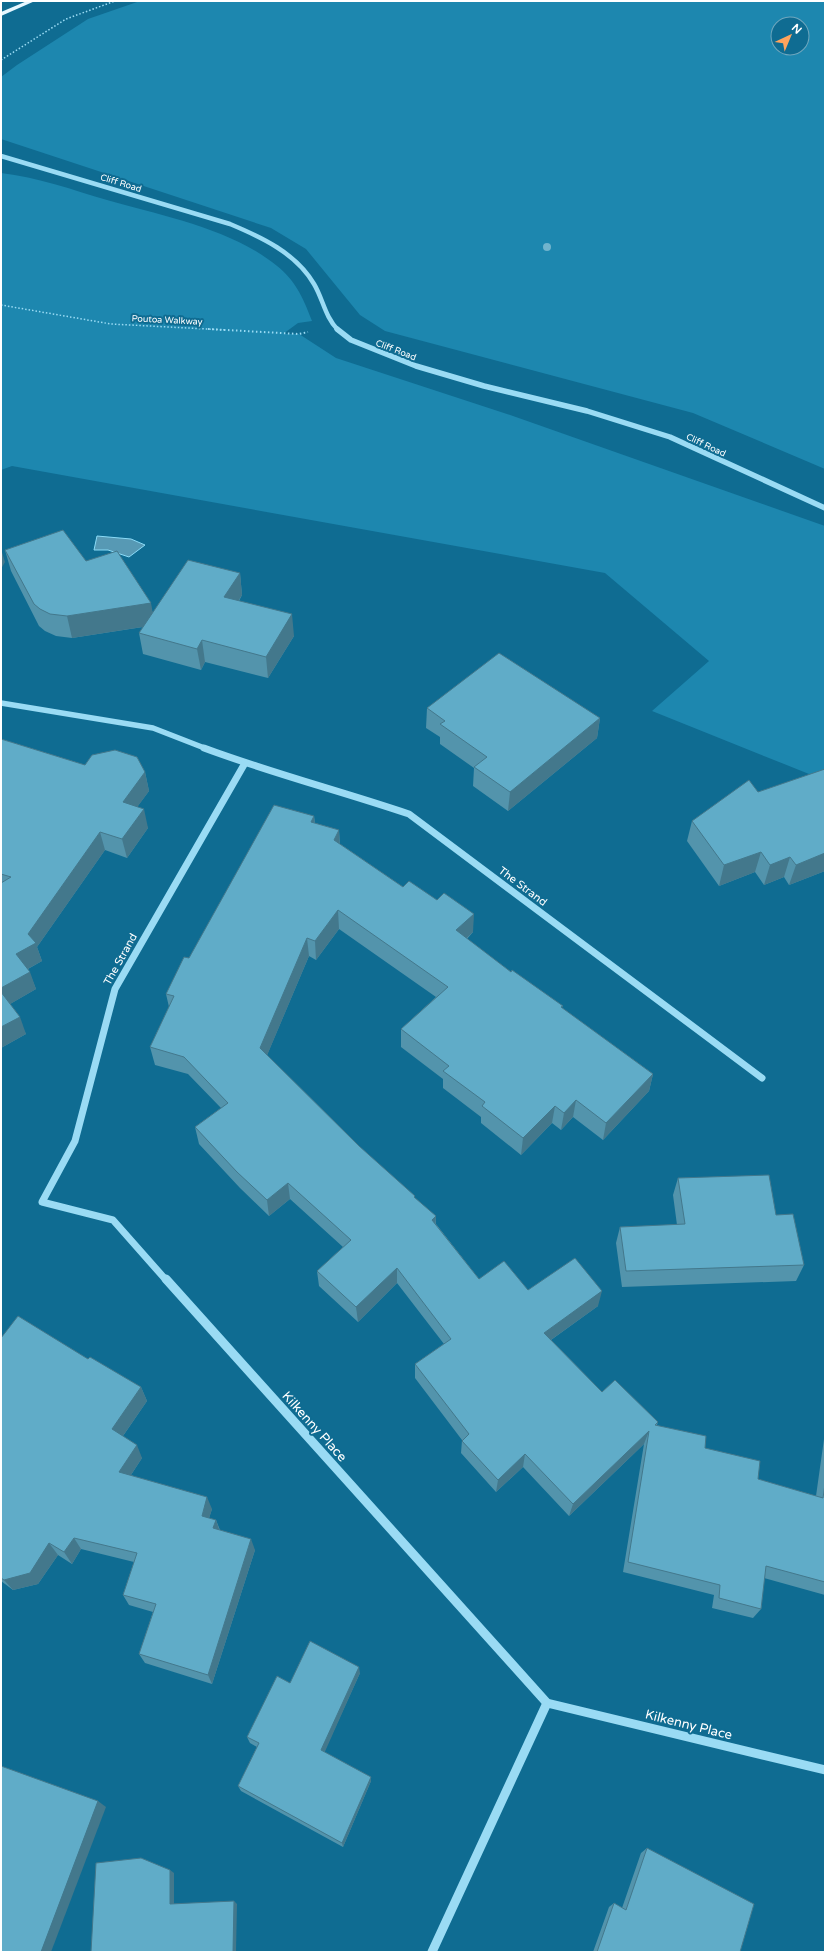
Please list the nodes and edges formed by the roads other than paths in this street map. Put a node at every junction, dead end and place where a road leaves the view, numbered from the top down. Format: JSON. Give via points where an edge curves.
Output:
{"nodes":[{"id":1,"x":32,"y":1,"type":"edge"},
{"id":2,"x":1,"y":14,"type":"edge"},
{"id":3,"x":1,"y":156,"type":"edge"},
{"id":4,"x":825,"y":508,"type":"edge"},
{"id":5,"x":1,"y":703,"type":"edge"},
{"id":6,"x":245,"y":763,"type":"junction"},
{"id":7,"x":762,"y":1078,"type":"dead end"},
{"id":8,"x":42,"y":1202,"type":"joint"},
{"id":9,"x":547,"y":1703,"type":"junction"},
{"id":10,"x":825,"y":1770,"type":"edge"},
{"id":11,"x":432,"y":1952,"type":"edge"}],
"edges":[{"from":1,"to":2,"type":"main road"},
{"from":3,"to":4,"type":"street","name":"Cliff Road","via":[[230,224],[261,237],[285,253],[309,276],[332,326],[380,354],[432,372],[567,405],[668,436]]},
{"from":5,"to":6,"type":"street","name":"The Strand","via":[[153,728]]},
{"from":6,"to":7,"type":"street","name":"The Strand","via":[[409,814]]},
{"from":6,"to":8,"type":"street","name":"The Strand","via":[[115,989],[74,1140]]},
{"from":8,"to":9,"type":"street","name":"Kilkenny Place","via":[[113,1220]]},
{"from":9,"to":10,"type":"street","name":"Kilkenny Place"},
{"from":9,"to":11,"type":"street"}]}
